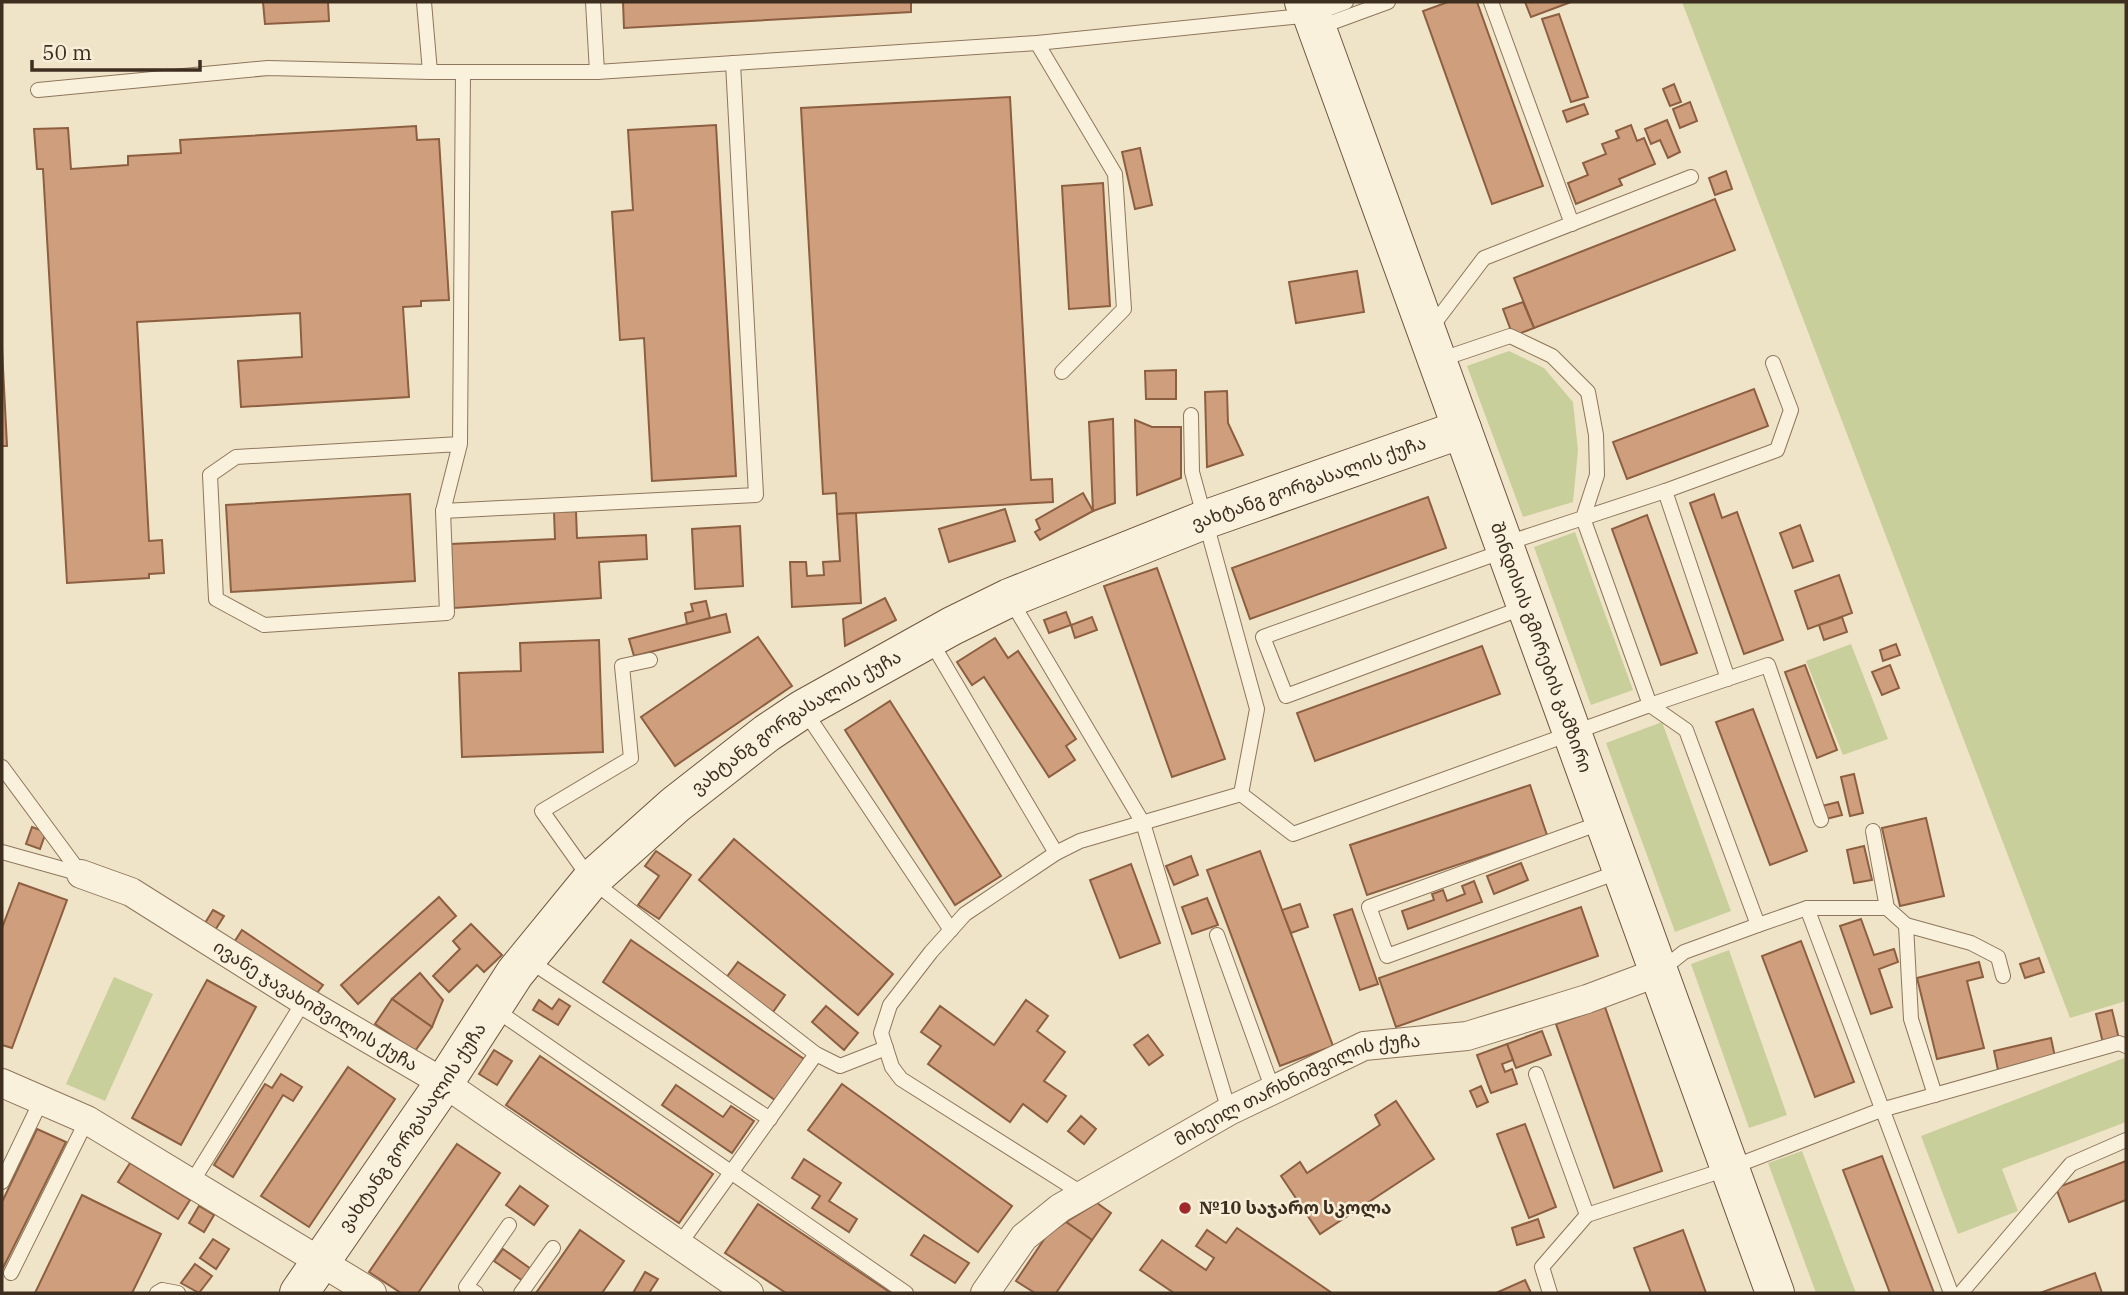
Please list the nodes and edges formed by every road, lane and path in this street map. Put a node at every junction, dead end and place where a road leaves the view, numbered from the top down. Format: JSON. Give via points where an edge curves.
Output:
{"nodes":[{"id":1,"x":424,"y":2,"type":"edge"},
{"id":2,"x":593,"y":2,"type":"edge"},
{"id":3,"x":1388,"y":2,"type":"edge"},
{"id":4,"x":1491,"y":2,"type":"edge"},
{"id":5,"x":1320,"y":12,"type":"edge"},
{"id":6,"x":1037,"y":43,"type":"junction"},
{"id":7,"x":733,"y":63,"type":"junction"},
{"id":8,"x":430,"y":72,"type":"junction"},
{"id":9,"x":463,"y":72,"type":"junction"},
{"id":10,"x":597,"y":72,"type":"junction"},
{"id":11,"x":38,"y":90,"type":"dead end"},
{"id":12,"x":1691,"y":177,"type":"dead end"},
{"id":13,"x":1572,"y":224,"type":"junction"},
{"id":14,"x":1432,"y":347,"type":"junction"},
{"id":15,"x":1773,"y":363,"type":"dead end"},
{"id":16,"x":1062,"y":372,"type":"dead end"},
{"id":17,"x":1191,"y":415,"type":"dead end"},
{"id":18,"x":1462,"y":429,"type":"junction"},
{"id":19,"x":460,"y":444,"type":"junction"},
{"id":20,"x":1665,"y":491,"type":"junction"},
{"id":21,"x":443,"y":511,"type":"junction"},
{"id":22,"x":1583,"y":518,"type":"junction"},
{"id":23,"x":1204,"y":520,"type":"junction"},
{"id":24,"x":1505,"y":547,"type":"junction"},
{"id":25,"x":1009,"y":597,"type":"junction"},
{"id":26,"x":1526,"y":607,"type":"junction"},
{"id":27,"x":929,"y":639,"type":"junction"},
{"id":28,"x":650,"y":660,"type":"dead end"},
{"id":29,"x":1728,"y":679,"type":"junction"},
{"id":30,"x":1650,"y":705,"type":"junction"},
{"id":31,"x":803,"y":709,"type":"junction"},
{"id":32,"x":1572,"y":734,"type":"junction"},
{"id":33,"x":2,"y":767,"type":"edge"},
{"id":34,"x":1241,"y":794,"type":"junction"},
{"id":35,"x":1821,"y":820,"type":"dead end"},
{"id":36,"x":1604,"y":821,"type":"junction"},
{"id":37,"x":1143,"y":823,"type":"junction"},
{"id":38,"x":1873,"y":831,"type":"dead end"},
{"id":39,"x":2,"y":852,"type":"edge"},
{"id":40,"x":1056,"y":853,"type":"junction"},
{"id":41,"x":1622,"y":871,"type":"junction"},
{"id":42,"x":81,"y":874,"type":"junction"},
{"id":43,"x":591,"y":880,"type":"junction"},
{"id":44,"x":1807,"y":908,"type":"junction"},
{"id":45,"x":1887,"y":908,"type":"junction"},
{"id":46,"x":1758,"y":925,"type":"junction"},
{"id":47,"x":1906,"y":925,"type":"junction"},
{"id":48,"x":951,"y":930,"type":"junction"},
{"id":49,"x":1217,"y":936,"type":"dead end"},
{"id":50,"x":526,"y":959,"type":"junction"},
{"id":51,"x":1658,"y":972,"type":"junction"},
{"id":52,"x":2003,"y":976,"type":"dead end"},
{"id":53,"x":304,"y":1001,"type":"junction"},
{"id":54,"x":492,"y":1007,"type":"junction"},
{"id":55,"x":2126,"y":1046,"type":"edge"},
{"id":56,"x":886,"y":1048,"type":"junction"},
{"id":57,"x":816,"y":1054,"type":"junction"},
{"id":58,"x":1536,"y":1074,"type":"dead end"},
{"id":59,"x":2,"y":1083,"type":"edge"},
{"id":60,"x":444,"y":1083,"type":"junction"},
{"id":61,"x":1273,"y":1090,"type":"junction"},
{"id":62,"x":1935,"y":1095,"type":"junction"},
{"id":63,"x":41,"y":1099,"type":"junction"},
{"id":64,"x":1881,"y":1110,"type":"junction"},
{"id":65,"x":1229,"y":1111,"type":"junction"},
{"id":66,"x":770,"y":1119,"type":"junction"},
{"id":67,"x":87,"y":1120,"type":"junction"},
{"id":68,"x":2126,"y":1140,"type":"edge"},
{"id":69,"x":1730,"y":1168,"type":"junction"},
{"id":70,"x":732,"y":1172,"type":"junction"},
{"id":71,"x":2,"y":1182,"type":"edge"},
{"id":72,"x":192,"y":1182,"type":"junction"},
{"id":73,"x":1083,"y":1194,"type":"junction"},
{"id":74,"x":1587,"y":1214,"type":"junction"},
{"id":75,"x":509,"y":1225,"type":"dead end"},
{"id":76,"x":680,"y":1245,"type":"junction"},
{"id":77,"x":553,"y":1248,"type":"dead end"},
{"id":78,"x":321,"y":1262,"type":"junction"},
{"id":79,"x":11,"y":1273,"type":"dead end"},
{"id":80,"x":157,"y":1293,"type":"edge"},
{"id":81,"x":178,"y":1293,"type":"edge"},
{"id":82,"x":299,"y":1293,"type":"edge"},
{"id":83,"x":372,"y":1293,"type":"edge"},
{"id":84,"x":476,"y":1293,"type":"edge"},
{"id":85,"x":521,"y":1293,"type":"edge"},
{"id":86,"x":749,"y":1293,"type":"edge"},
{"id":87,"x":906,"y":1293,"type":"edge"},
{"id":88,"x":985,"y":1293,"type":"edge"},
{"id":89,"x":1550,"y":1293,"type":"edge"},
{"id":90,"x":1775,"y":1293,"type":"edge"},
{"id":91,"x":1951,"y":1293,"type":"edge"},
{"id":92,"x":1961,"y":1293,"type":"edge"}],
"edges":[{"from":1,"to":8,"type":"lane"},
{"from":2,"to":10,"type":"lane"},
{"from":3,"to":5,"type":"lane"},
{"from":4,"to":13,"type":"lane"},
{"from":5,"to":6,"type":"lane"},
{"from":5,"to":14,"type":"street","name":"შინდისის გმირების გამზირი"},
{"from":6,"to":7,"type":"lane"},
{"from":6,"to":16,"type":"lane","via":[[1115,174],[1124,309]]},
{"from":7,"to":10,"type":"lane"},
{"from":7,"to":21,"type":"lane","via":[[757,495]]},
{"from":8,"to":9,"type":"lane"},
{"from":8,"to":11,"type":"lane","via":[[268,68]]},
{"from":9,"to":10,"type":"lane"},
{"from":9,"to":19,"type":"lane"},
{"from":12,"to":13,"type":"lane"},
{"from":13,"to":14,"type":"lane","via":[[1485,258]]},
{"from":14,"to":18,"type":"street","name":"შინდისის გმირების გამზირი"},
{"from":14,"to":22,"type":"lane","via":[[1510,336],[1552,356],[1588,392],[1597,474]]},
{"from":15,"to":20,"type":"lane","via":[[1791,410],[1777,450]]},
{"from":17,"to":23,"type":"lane","via":[[1192,472]]},
{"from":18,"to":23,"type":"street","name":"ვახტანგ გორგასალის ქუჩა"},
{"from":18,"to":24,"type":"street","name":"შინდისის გმირების გამზირი"},
{"from":19,"to":21,"type":"lane"},
{"from":19,"to":21,"type":"lane","via":[[236,457],[210,475],[216,599],[264,625],[447,613]]},
{"from":20,"to":22,"type":"lane"},
{"from":20,"to":29,"type":"lane"},
{"from":22,"to":24,"type":"lane"},
{"from":22,"to":30,"type":"lane"},
{"from":23,"to":25,"type":"street","name":"ვახტანგ გორგასალის ქუჩა"},
{"from":23,"to":34,"type":"lane","via":[[1257,709]]},
{"from":24,"to":26,"type":"street","name":"შინდისის გმირების გამზირი"},
{"from":24,"to":26,"type":"lane","via":[[1263,637],[1286,696]]},
{"from":25,"to":27,"type":"street","name":"ვახტანგ გორგასალის ქუჩა"},
{"from":25,"to":37,"type":"lane"},
{"from":26,"to":32,"type":"street","name":"შინდისის გმირების გამზირი"},
{"from":27,"to":31,"type":"street","name":"ვახტანგ გორგასალის ქუჩა"},
{"from":27,"to":40,"type":"lane"},
{"from":28,"to":43,"type":"lane","via":[[622,666],[631,758],[542,811]]},
{"from":29,"to":30,"type":"lane"},
{"from":29,"to":35,"type":"lane","via":[[1769,665]]},
{"from":30,"to":32,"type":"lane"},
{"from":30,"to":46,"type":"lane","via":[[1686,730]]},
{"from":31,"to":43,"type":"street","name":"ვახტანგ გორგასალის ქუჩა","via":[[675,805]]},
{"from":31,"to":48,"type":"lane"},
{"from":32,"to":34,"type":"lane","via":[[1293,834]]},
{"from":32,"to":36,"type":"street","name":"შინდისის გმირების გამზირი"},
{"from":33,"to":42,"type":"lane"},
{"from":34,"to":37,"type":"lane"},
{"from":36,"to":41,"type":"street","name":"შინდისის გმირების გამზირი"},
{"from":36,"to":41,"type":"lane","via":[[1369,907],[1387,957]]},
{"from":37,"to":40,"type":"lane","via":[[1080,841]]},
{"from":37,"to":65,"type":"lane"},
{"from":38,"to":45,"type":"lane"},
{"from":39,"to":42,"type":"lane","name":"ივანე ჯავახიშვილის ქუჩა"},
{"from":40,"to":48,"type":"lane","via":[[965,914]]},
{"from":41,"to":51,"type":"street","name":"შინდისის გმირების გამზირი"},
{"from":42,"to":53,"type":"street","name":"ივანე ჯავახიშვილის ქუჩა","via":[[131,892]]},
{"from":43,"to":50,"type":"street","name":"ვახტანგ გორგასალის ქუჩა"},
{"from":43,"to":57,"type":"lane"},
{"from":44,"to":45,"type":"lane"},
{"from":44,"to":46,"type":"lane"},
{"from":44,"to":64,"type":"lane"},
{"from":45,"to":47,"type":"lane"},
{"from":46,"to":51,"type":"lane","via":[[1684,952]]},
{"from":47,"to":52,"type":"lane","via":[[1971,943],[1998,957]]},
{"from":47,"to":62,"type":"lane","via":[[1912,1019]]},
{"from":48,"to":56,"type":"lane","via":[[890,1005],[881,1033]]},
{"from":49,"to":61,"type":"lane"},
{"from":50,"to":54,"type":"street","name":"ვახტანგ გორგასალის ქუჩა"},
{"from":50,"to":66,"type":"lane"},
{"from":51,"to":61,"type":"street","name":"მიხეილ თარხნიშვილის ქუჩა","via":[[1467,1036],[1364,1046]]},
{"from":51,"to":69,"type":"street","name":"შინდისის გმირების გამზირი"},
{"from":53,"to":60,"type":"street","name":"ივანე ჯავახიშვილის ქუჩა"},
{"from":53,"to":72,"type":"lane"},
{"from":54,"to":60,"type":"street","name":"ვახტანგ გორგასალის ქუჩა"},
{"from":54,"to":70,"type":"lane"},
{"from":55,"to":62,"type":"lane","via":[[2119,1043]]},
{"from":56,"to":57,"type":"lane","via":[[840,1066]]},
{"from":56,"to":73,"type":"lane","via":[[901,1079]]},
{"from":57,"to":66,"type":"lane"},
{"from":58,"to":74,"type":"lane"},
{"from":59,"to":63,"type":"street"},
{"from":60,"to":76,"type":"street","name":"ივანე ჯავახიშვილის ქუჩა"},
{"from":60,"to":78,"type":"street","name":"ვახტანგ გორგასალის ქუჩა"},
{"from":61,"to":65,"type":"street","name":"მიხეილ თარხნიშვილის ქუჩა"},
{"from":62,"to":64,"type":"lane"},
{"from":63,"to":67,"type":"street"},
{"from":63,"to":71,"type":"lane"},
{"from":64,"to":69,"type":"lane"},
{"from":64,"to":91,"type":"lane"},
{"from":65,"to":73,"type":"street","name":"მიხეილ თარხნიშვილის ქუჩა"},
{"from":66,"to":70,"type":"lane"},
{"from":67,"to":72,"type":"street"},
{"from":67,"to":79,"type":"lane"},
{"from":68,"to":92,"type":"lane","via":[[2071,1164]]},
{"from":69,"to":74,"type":"lane"},
{"from":69,"to":90,"type":"street","name":"შინდისის გმირების გამზირი"},
{"from":70,"to":76,"type":"lane"},
{"from":70,"to":87,"type":"lane"},
{"from":72,"to":78,"type":"street"},
{"from":73,"to":88,"type":"street","name":"მიხეილ თარხნიშვილის ქუჩა","via":[[1024,1237]]},
{"from":74,"to":89,"type":"lane","via":[[1542,1267]]},
{"from":75,"to":84,"type":"lane","via":[[466,1287]]},
{"from":76,"to":86,"type":"street","name":"ივანე ჯავახიშვილის ქუჩა"},
{"from":77,"to":85,"type":"lane"},
{"from":78,"to":82,"type":"street","name":"ვახტანგ გორგასალის ქუჩა"},
{"from":78,"to":83,"type":"street"},
{"from":80,"to":81,"type":"lane"}]}
